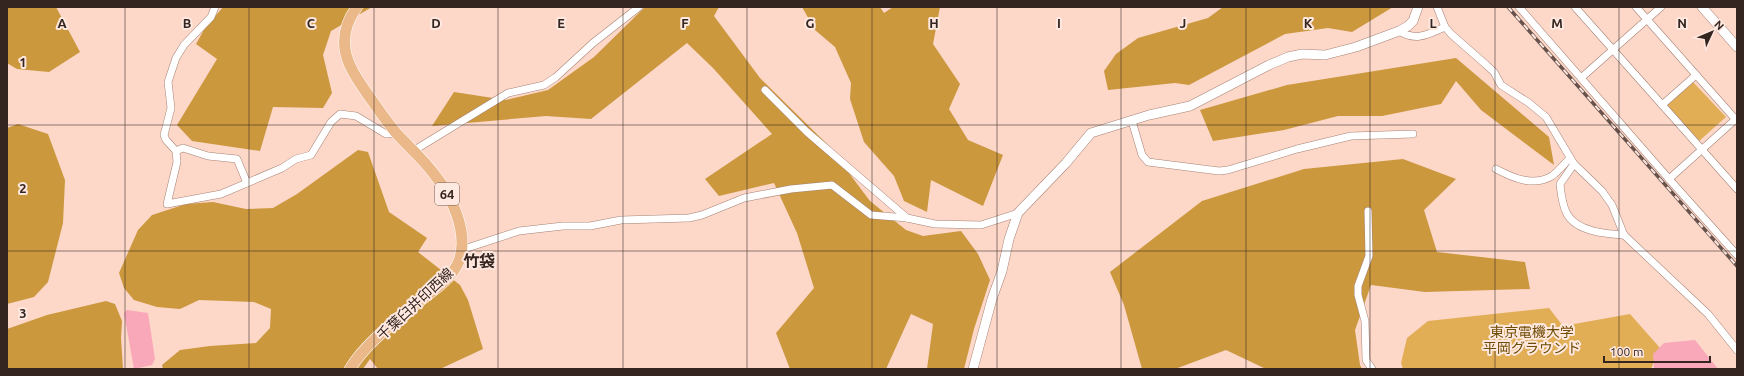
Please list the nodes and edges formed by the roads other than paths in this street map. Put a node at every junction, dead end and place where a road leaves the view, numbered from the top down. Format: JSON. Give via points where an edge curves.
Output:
{"nodes":[{"id":1,"x":215,"y":7,"type":"edge"},
{"id":2,"x":357,"y":7,"type":"edge"},
{"id":3,"x":639,"y":7,"type":"edge"},
{"id":4,"x":1418,"y":7,"type":"edge"},
{"id":5,"x":1437,"y":7,"type":"edge"},
{"id":6,"x":1519,"y":7,"type":"edge"},
{"id":7,"x":1575,"y":7,"type":"edge"},
{"id":8,"x":1636,"y":7,"type":"edge"},
{"id":9,"x":1661,"y":7,"type":"edge"},
{"id":10,"x":1702,"y":7,"type":"edge"},
{"id":11,"x":1647,"y":19,"type":"junction"},
{"id":12,"x":1445,"y":27,"type":"junction"},
{"id":13,"x":1399,"y":31,"type":"junction"},
{"id":14,"x":1737,"y":47,"type":"edge"},
{"id":15,"x":1613,"y":50,"type":"junction"},
{"id":16,"x":1696,"y":75,"type":"junction"},
{"id":17,"x":1581,"y":78,"type":"junction"},
{"id":18,"x":765,"y":90,"type":"dead end"},
{"id":19,"x":1662,"y":105,"type":"junction"},
{"id":20,"x":1736,"y":120,"type":"edge"},
{"id":21,"x":1132,"y":121,"type":"junction"},
{"id":22,"x":397,"y":133,"type":"junction"},
{"id":23,"x":1413,"y":134,"type":"dead end"},
{"id":24,"x":1702,"y":149,"type":"junction"},
{"id":25,"x":176,"y":151,"type":"junction"},
{"id":26,"x":413,"y":151,"type":"junction"},
{"id":27,"x":1572,"y":161,"type":"junction"},
{"id":28,"x":1496,"y":169,"type":"dead end"},
{"id":29,"x":1669,"y":179,"type":"junction"},
{"id":30,"x":247,"y":183,"type":"junction"},
{"id":31,"x":1737,"y":189,"type":"edge"},
{"id":32,"x":1368,"y":211,"type":"dead end"},
{"id":33,"x":1018,"y":213,"type":"junction"},
{"id":34,"x":907,"y":218,"type":"junction"},
{"id":35,"x":1624,"y":235,"type":"junction"},
{"id":36,"x":461,"y":250,"type":"junction"},
{"id":37,"x":1737,"y":255,"type":"edge"},
{"id":38,"x":1737,"y":350,"type":"edge"},
{"id":39,"x":350,"y":369,"type":"edge"},
{"id":40,"x":973,"y":369,"type":"edge"},
{"id":41,"x":1372,"y":369,"type":"edge"}],
"edges":[{"from":1,"to":25,"type":"street","via":[[211,17],[184,45],[176,58],[168,82],[171,108],[164,135]]},
{"from":2,"to":22,"type":"main road","name":"千葉臼井印西線","number":"64","via":[[347,25],[345,50],[348,60],[356,77]]},
{"from":3,"to":26,"type":"street","via":[[544,85],[508,93]]},
{"from":4,"to":13,"type":"street","via":[[1413,21]]},
{"from":5,"to":12,"type":"street"},
{"from":6,"to":17,"type":"street"},
{"from":7,"to":15,"type":"street"},
{"from":8,"to":11,"type":"street"},
{"from":9,"to":11,"type":"street"},
{"from":10,"to":14,"type":"street"},
{"from":11,"to":15,"type":"street"},
{"from":11,"to":16,"type":"street"},
{"from":12,"to":13,"type":"street","via":[[1418,37],[1406,36]]},
{"from":12,"to":27,"type":"street","via":[[1489,67],[1501,85],[1546,117]]},
{"from":13,"to":21,"type":"street","via":[[1325,55],[1302,54],[1288,57],[1190,106]]},
{"from":15,"to":17,"type":"street"},
{"from":15,"to":19,"type":"street"},
{"from":16,"to":19,"type":"street"},
{"from":16,"to":20,"type":"street"},
{"from":17,"to":29,"type":"street"},
{"from":18,"to":34,"type":"street","via":[[807,132]]},
{"from":19,"to":24,"type":"street"},
{"from":20,"to":24,"type":"street"},
{"from":21,"to":23,"type":"street","via":[[1142,155],[1148,162],[1219,171],[1351,136]]},
{"from":21,"to":33,"type":"street","via":[[1091,133]]},
{"from":22,"to":26,"type":"main road","name":"千葉臼井印西線","number":"64"},
{"from":22,"to":30,"type":"street","via":[[386,134],[356,116],[340,114],[331,122],[311,155],[296,159]]},
{"from":24,"to":29,"type":"street"},
{"from":24,"to":31,"type":"street"},
{"from":25,"to":30,"type":"street","via":[[183,148],[208,156],[237,159]]},
{"from":25,"to":30,"type":"street","via":[[177,162],[168,204],[221,194]]},
{"from":26,"to":36,"type":"main road","name":"千葉臼井印西線","number":"64","via":[[436,175],[453,207],[462,233]]},
{"from":27,"to":28,"type":"street","via":[[1552,176],[1538,182],[1516,180]]},
{"from":27,"to":35,"type":"street","via":[[1602,191],[1612,205]]},
{"from":27,"to":35,"type":"street","via":[[1560,184],[1561,199],[1567,215],[1576,224],[1603,234]]},
{"from":29,"to":37,"type":"street"},
{"from":32,"to":41,"type":"street","via":[[1369,256],[1358,286],[1358,295],[1365,321],[1366,360]]},
{"from":33,"to":34,"type":"street","via":[[981,225],[934,224]]},
{"from":33,"to":40,"type":"street"},
{"from":34,"to":36,"type":"street","via":[[871,215],[832,185],[791,189],[744,198],[688,218],[621,220],[590,226],[519,230]]},
{"from":35,"to":38,"type":"street","via":[[1708,314]]},
{"from":36,"to":39,"type":"main road","name":"千葉臼井印西線","number":"64","via":[[453,271],[440,285],[378,337]]}]}
